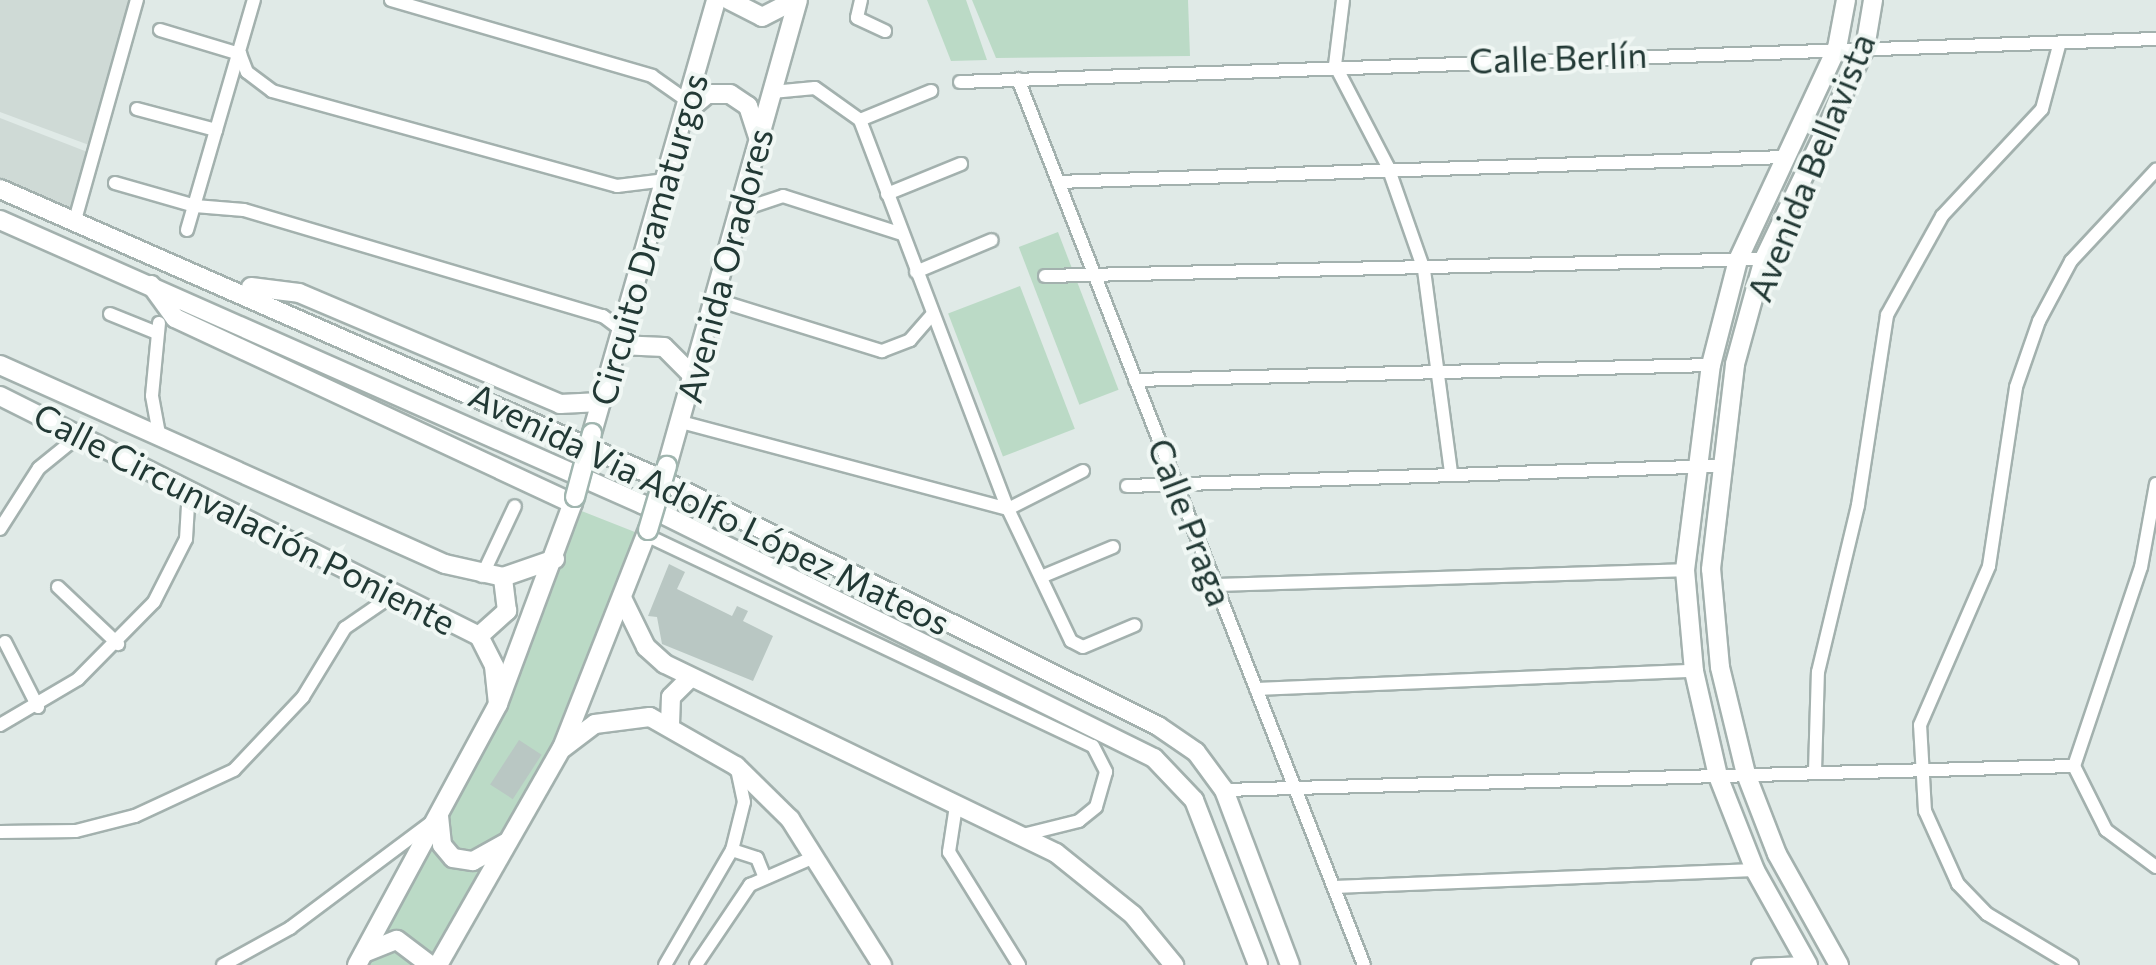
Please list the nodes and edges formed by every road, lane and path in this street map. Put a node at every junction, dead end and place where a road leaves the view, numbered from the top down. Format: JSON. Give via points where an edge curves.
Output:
{"nodes":[{"id":1,"x":137,"y":0,"type":"edge"},
{"id":2,"x":254,"y":0,"type":"edge"},
{"id":3,"x":391,"y":0,"type":"edge"},
{"id":4,"x":716,"y":0,"type":"edge"},
{"id":5,"x":729,"y":0,"type":"edge"},
{"id":6,"x":797,"y":0,"type":"edge"},
{"id":7,"x":861,"y":0,"type":"edge"},
{"id":8,"x":1343,"y":0,"type":"edge"},
{"id":9,"x":1846,"y":0,"type":"edge"},
{"id":10,"x":1874,"y":0,"type":"edge"},
{"id":11,"x":160,"y":30,"type":"dead end"},
{"id":12,"x":885,"y":31,"type":"dead end"},
{"id":13,"x":2156,"y":38,"type":"edge"},
{"id":14,"x":2060,"y":42,"type":"junction"},
{"id":15,"x":1837,"y":48,"type":"junction"},
{"id":16,"x":1866,"y":48,"type":"junction"},
{"id":17,"x":240,"y":54,"type":"junction"},
{"id":18,"x":1335,"y":65,"type":"junction"},
{"id":19,"x":1018,"y":79,"type":"junction"},
{"id":20,"x":960,"y":82,"type":"dead end"},
{"id":21,"x":931,"y":91,"type":"dead end"},
{"id":22,"x":772,"y":92,"type":"junction"},
{"id":23,"x":688,"y":107,"type":"junction"},
{"id":24,"x":137,"y":109,"type":"dead end"},
{"id":25,"x":860,"y":120,"type":"junction"},
{"id":26,"x":216,"y":130,"type":"junction"},
{"id":27,"x":759,"y":141,"type":"junction"},
{"id":28,"x":1786,"y":157,"type":"junction"},
{"id":29,"x":960,"y":164,"type":"dead end"},
{"id":30,"x":1388,"y":167,"type":"junction"},
{"id":31,"x":2156,"y":170,"type":"edge"},
{"id":32,"x":666,"y":180,"type":"junction"},
{"id":33,"x":1058,"y":182,"type":"junction"},
{"id":34,"x":115,"y":183,"type":"dead end"},
{"id":35,"x":0,"y":188,"type":"edge"},
{"id":36,"x":887,"y":194,"type":"junction"},
{"id":37,"x":194,"y":206,"type":"junction"},
{"id":38,"x":741,"y":210,"type":"junction"},
{"id":39,"x":0,"y":220,"type":"edge"},
{"id":40,"x":75,"y":220,"type":"junction"},
{"id":41,"x":187,"y":230,"type":"dead end"},
{"id":42,"x":902,"y":234,"type":"junction"},
{"id":43,"x":992,"y":240,"type":"dead end"},
{"id":44,"x":1764,"y":259,"type":"junction"},
{"id":45,"x":1738,"y":260,"type":"junction"},
{"id":46,"x":1424,"y":270,"type":"junction"},
{"id":47,"x":916,"y":272,"type":"junction"},
{"id":48,"x":1045,"y":276,"type":"dead end"},
{"id":49,"x":1096,"y":279,"type":"junction"},
{"id":50,"x":151,"y":284,"type":"junction"},
{"id":51,"x":237,"y":286,"type":"junction"},
{"id":52,"x":717,"y":300,"type":"junction"},
{"id":53,"x":110,"y":314,"type":"dead end"},
{"id":54,"x":932,"y":315,"type":"junction"},
{"id":55,"x":621,"y":338,"type":"junction"},
{"id":56,"x":1711,"y":365,"type":"junction"},
{"id":57,"x":0,"y":366,"type":"edge"},
{"id":58,"x":1440,"y":374,"type":"junction"},
{"id":59,"x":694,"y":378,"type":"junction"},
{"id":60,"x":1136,"y":380,"type":"junction"},
{"id":61,"x":0,"y":396,"type":"edge"},
{"id":62,"x":602,"y":402,"type":"junction"},
{"id":63,"x":681,"y":422,"type":"junction"},
{"id":64,"x":82,"y":432,"type":"junction"},
{"id":65,"x":160,"y":439,"type":"junction"},
{"id":66,"x":1722,"y":466,"type":"junction"},
{"id":67,"x":1695,"y":467,"type":"junction"},
{"id":68,"x":1083,"y":471,"type":"dead end"},
{"id":69,"x":1450,"y":472,"type":"junction"},
{"id":70,"x":1175,"y":482,"type":"junction"},
{"id":71,"x":2156,"y":484,"type":"edge"},
{"id":72,"x":189,"y":486,"type":"junction"},
{"id":73,"x":1126,"y":486,"type":"dead end"},
{"id":74,"x":574,"y":500,"type":"junction"},
{"id":75,"x":514,"y":506,"type":"dead end"},
{"id":76,"x":1008,"y":509,"type":"junction"},
{"id":77,"x":0,"y":528,"type":"edge"},
{"id":78,"x":647,"y":532,"type":"junction"},
{"id":79,"x":1113,"y":546,"type":"dead end"},
{"id":80,"x":555,"y":558,"type":"junction"},
{"id":81,"x":1686,"y":570,"type":"junction"},
{"id":82,"x":482,"y":576,"type":"junction"},
{"id":83,"x":1042,"y":577,"type":"junction"},
{"id":84,"x":503,"y":578,"type":"junction"},
{"id":85,"x":1216,"y":585,"type":"junction"},
{"id":86,"x":58,"y":587,"type":"dead end"},
{"id":87,"x":396,"y":593,"type":"junction"},
{"id":88,"x":622,"y":598,"type":"junction"},
{"id":89,"x":1135,"y":625,"type":"dead end"},
{"id":90,"x":479,"y":636,"type":"junction"},
{"id":91,"x":5,"y":642,"type":"dead end"},
{"id":92,"x":118,"y":644,"type":"junction"},
{"id":93,"x":1694,"y":671,"type":"junction"},
{"id":94,"x":689,"y":678,"type":"junction"},
{"id":95,"x":1256,"y":689,"type":"junction"},
{"id":96,"x":498,"y":704,"type":"junction"},
{"id":97,"x":38,"y":706,"type":"junction"},
{"id":98,"x":670,"y":725,"type":"junction"},
{"id":99,"x":0,"y":726,"type":"edge"},
{"id":100,"x":562,"y":748,"type":"junction"},
{"id":101,"x":736,"y":766,"type":"junction"},
{"id":102,"x":2074,"y":766,"type":"junction"},
{"id":103,"x":1919,"y":768,"type":"junction"},
{"id":104,"x":1815,"y":771,"type":"junction"},
{"id":105,"x":1746,"y":774,"type":"junction"},
{"id":106,"x":1718,"y":776,"type":"junction"},
{"id":107,"x":1295,"y":788,"type":"junction"},
{"id":108,"x":1224,"y":790,"type":"junction"},
{"id":109,"x":956,"y":806,"type":"junction"},
{"id":110,"x":439,"y":816,"type":"junction"},
{"id":111,"x":0,"y":832,"type":"edge"},
{"id":112,"x":1023,"y":835,"type":"junction"},
{"id":113,"x":512,"y":838,"type":"junction"},
{"id":114,"x":732,"y":850,"type":"junction"},
{"id":115,"x":814,"y":856,"type":"junction"},
{"id":116,"x":2156,"y":867,"type":"edge"},
{"id":117,"x":1754,"y":870,"type":"junction"},
{"id":118,"x":764,"y":874,"type":"junction"},
{"id":119,"x":1334,"y":887,"type":"junction"},
{"id":120,"x":361,"y":959,"type":"edge"},
{"id":121,"x":1807,"y":964,"type":"edge"},
{"id":122,"x":223,"y":965,"type":"edge"},
{"id":123,"x":430,"y":965,"type":"edge"},
{"id":124,"x":438,"y":965,"type":"edge"},
{"id":125,"x":665,"y":965,"type":"edge"},
{"id":126,"x":696,"y":965,"type":"edge"},
{"id":127,"x":882,"y":965,"type":"edge"},
{"id":128,"x":1019,"y":965,"type":"edge"},
{"id":129,"x":1174,"y":965,"type":"edge"},
{"id":130,"x":1258,"y":965,"type":"edge"},
{"id":131,"x":1290,"y":965,"type":"edge"},
{"id":132,"x":1364,"y":965,"type":"edge"},
{"id":133,"x":1758,"y":965,"type":"edge"},
{"id":134,"x":1838,"y":965,"type":"edge"},
{"id":135,"x":2072,"y":965,"type":"edge"}],
"edges":[{"from":1,"to":40,"type":"street"},
{"from":2,"to":17,"type":"street"},
{"from":3,"to":23,"type":"street","via":[[652,76]]},
{"from":4,"to":23,"type":"main road","name":"Circuito Dramaturgos"},
{"from":5,"to":6,"type":"main road","via":[[762,17]]},
{"from":6,"to":22,"type":"main road","name":"Avenida Oradores"},
{"from":7,"to":12,"type":"street","via":[[857,18]]},
{"from":8,"to":18,"type":"street"},
{"from":9,"to":15,"type":"main road","name":"Avenida Bellavista"},
{"from":10,"to":16,"type":"main road","name":"Avenida Bellavista"},
{"from":11,"to":17,"type":"street"},
{"from":13,"to":14,"type":"street","name":"Calle Berlín"},
{"from":14,"to":16,"type":"street","name":"Calle Berlín"},
{"from":14,"to":104,"type":"street","via":[[2042,109],[1942,216],[1887,315],[1858,505],[1818,672]]},
{"from":15,"to":16,"type":"street","name":"Calle Berlín"},
{"from":15,"to":18,"type":"street","name":"Calle Berlín"},
{"from":15,"to":28,"type":"main road","name":"Avenida Bellavista"},
{"from":16,"to":44,"type":"main road","name":"Avenida Bellavista"},
{"from":17,"to":26,"type":"street"},
{"from":17,"to":32,"type":"street","via":[[247,72],[272,91],[617,186]]},
{"from":18,"to":19,"type":"street","name":"Calle Berlín"},
{"from":18,"to":30,"type":"street"},
{"from":19,"to":20,"type":"street","name":"Calle Berlín"},
{"from":19,"to":33,"type":"street","name":"Calle Praga"},
{"from":21,"to":25,"type":"street"},
{"from":22,"to":25,"type":"street","via":[[816,88]]},
{"from":22,"to":27,"type":"main road","name":"Avenida Oradores"},
{"from":23,"to":27,"type":"main road","via":[[707,94],[730,94],[753,114]]},
{"from":23,"to":32,"type":"main road","name":"Circuito Dramaturgos"},
{"from":24,"to":26,"type":"street"},
{"from":25,"to":36,"type":"street"},
{"from":26,"to":37,"type":"street"},
{"from":27,"to":38,"type":"main road","name":"Avenida Oradores"},
{"from":28,"to":30,"type":"street"},
{"from":28,"to":45,"type":"main road","name":"Avenida Bellavista"},
{"from":29,"to":36,"type":"street"},
{"from":30,"to":33,"type":"street"},
{"from":30,"to":46,"type":"street"},
{"from":31,"to":103,"type":"street","via":[[2071,262],[2039,321],[2016,387],[1989,566],[1923,709]]},
{"from":32,"to":55,"type":"main road","name":"Circuito Dramaturgos"},
{"from":33,"to":49,"type":"street","name":"Calle Praga"},
{"from":34,"to":37,"type":"street"},
{"from":35,"to":40,"type":"main road","name":"Avenida Via Adolfo López Mateos"},
{"from":36,"to":42,"type":"street"},
{"from":37,"to":41,"type":"street"},
{"from":37,"to":55,"type":"street","via":[[244,210],[604,316]]},
{"from":38,"to":42,"type":"street","via":[[783,196]]},
{"from":38,"to":52,"type":"main road","name":"Avenida Oradores"},
{"from":39,"to":50,"type":"main road","name":"Avenida Via Adolfo López Mateos"},
{"from":40,"to":51,"type":"main road","name":"Avenida Via Adolfo López Mateos"},
{"from":42,"to":47,"type":"street"},
{"from":43,"to":47,"type":"street"},
{"from":44,"to":45,"type":"street"},
{"from":44,"to":66,"type":"main road","name":"Avenida Bellavista","via":[[1736,364]]},
{"from":45,"to":46,"type":"street"},
{"from":45,"to":56,"type":"main road","name":"Avenida Bellavista"},
{"from":46,"to":49,"type":"street"},
{"from":46,"to":58,"type":"street"},
{"from":47,"to":54,"type":"street"},
{"from":48,"to":49,"type":"street"},
{"from":49,"to":60,"type":"street","name":"Calle Praga"},
{"from":50,"to":74,"type":"main road","via":[[175,318]]},
{"from":50,"to":130,"type":"main road","name":"Avenida Via Adolfo López Mateos","via":[[642,504],[1154,758],[1194,800]]},
{"from":51,"to":62,"type":"main road","via":[[299,293],[560,404]]},
{"from":51,"to":108,"type":"main road","name":"Avenida Via Adolfo López Mateos","via":[[654,476],[1158,726],[1196,752]]},
{"from":52,"to":54,"type":"street","via":[[882,351],[910,340]]},
{"from":52,"to":59,"type":"main road","name":"Avenida Oradores"},
{"from":53,"to":65,"type":"street","via":[[158,328],[152,396]]},
{"from":54,"to":76,"type":"street"},
{"from":55,"to":59,"type":"main road","via":[[664,346]]},
{"from":55,"to":62,"type":"main road","name":"Circuito Dramaturgos"},
{"from":56,"to":58,"type":"street"},
{"from":56,"to":67,"type":"main road","name":"Avenida Bellavista"},
{"from":57,"to":65,"type":"main road","name":"Calle Circunvalación Poniente"},
{"from":58,"to":60,"type":"street"},
{"from":58,"to":69,"type":"street"},
{"from":59,"to":63,"type":"main road","name":"Avenida Oradores"},
{"from":60,"to":70,"type":"street","name":"Calle Praga"},
{"from":61,"to":64,"type":"main road","name":"Calle Circunvalación Poniente"},
{"from":62,"to":74,"type":"main road","name":"Circuito Dramaturgos","bridge":true},
{"from":63,"to":76,"type":"street"},
{"from":63,"to":78,"type":"main road","name":"Avenida Oradores","bridge":true},
{"from":64,"to":72,"type":"main road","name":"Calle Circunvalación Poniente"},
{"from":64,"to":77,"type":"street","via":[[39,468]]},
{"from":65,"to":82,"type":"main road","name":"Calle Circunvalación Poniente"},
{"from":66,"to":67,"type":"street"},
{"from":66,"to":105,"type":"main road","name":"Avenida Bellavista","via":[[1712,568],[1720,668]]},
{"from":67,"to":69,"type":"street"},
{"from":67,"to":81,"type":"main road","name":"Avenida Bellavista"},
{"from":68,"to":76,"type":"street"},
{"from":69,"to":70,"type":"street"},
{"from":70,"to":73,"type":"street"},
{"from":70,"to":85,"type":"street","name":"Calle Praga"},
{"from":71,"to":102,"type":"street","via":[[2140,567]]},
{"from":72,"to":87,"type":"main road","name":"Calle Circunvalación Poniente"},
{"from":72,"to":92,"type":"street","via":[[191,515],[178,561]]},
{"from":74,"to":80,"type":"main road","name":"Circuito Dramaturgos"},
{"from":75,"to":82,"type":"street"},
{"from":76,"to":83,"type":"street"},
{"from":78,"to":88,"type":"main road","name":"Avenida Oradores"},
{"from":78,"to":112,"type":"street","via":[[1093,746],[1106,772],[1096,808],[1079,821]]},
{"from":79,"to":83,"type":"street"},
{"from":80,"to":84,"type":"main road","name":"Calle Circunvalación Poniente"},
{"from":80,"to":96,"type":"main road","name":"Circuito Dramaturgos"},
{"from":81,"to":85,"type":"street"},
{"from":81,"to":93,"type":"main road","name":"Avenida Bellavista"},
{"from":82,"to":84,"type":"main road","name":"Calle Circunvalación Poniente"},
{"from":83,"to":89,"type":"street","via":[[1075,647]]},
{"from":84,"to":90,"type":"main road","via":[[507,611]]},
{"from":85,"to":95,"type":"street","name":"Calle Praga"},
{"from":86,"to":92,"type":"street"},
{"from":87,"to":90,"type":"main road","name":"Calle Circunvalación Poniente"},
{"from":87,"to":111,"type":"street","via":[[345,628],[303,697],[234,770],[136,816],[76,830]]},
{"from":88,"to":94,"type":"main road","via":[[646,648]]},
{"from":88,"to":100,"type":"main road","name":"Avenida Oradores"},
{"from":90,"to":96,"type":"main road","name":"Calle Circunvalación Poniente","via":[[494,666]]},
{"from":91,"to":97,"type":"street"},
{"from":92,"to":97,"type":"street"},
{"from":93,"to":95,"type":"street"},
{"from":93,"to":106,"type":"main road","name":"Avenida Bellavista"},
{"from":94,"to":98,"type":"main road","via":[[671,697]]},
{"from":94,"to":109,"type":"main road"},
{"from":95,"to":107,"type":"street","name":"Calle Praga"},
{"from":96,"to":110,"type":"main road","name":"Circuito Dramaturgos"},
{"from":97,"to":99,"type":"street"},
{"from":98,"to":100,"type":"main road","via":[[615,718]]},
{"from":98,"to":101,"type":"main road"},
{"from":100,"to":113,"type":"main road","name":"Avenida Oradores"},
{"from":101,"to":114,"type":"street","via":[[744,802]]},
{"from":101,"to":115,"type":"main road","via":[[768,791]]},
{"from":102,"to":103,"type":"street"},
{"from":102,"to":116,"type":"street","via":[[2106,830]]},
{"from":103,"to":104,"type":"street"},
{"from":103,"to":135,"type":"street","via":[[1925,810],[1958,884],[1998,922]]},
{"from":104,"to":105,"type":"street"},
{"from":105,"to":106,"type":"street"},
{"from":105,"to":134,"type":"main road","name":"Avenida Bellavista","via":[[1777,854]]},
{"from":106,"to":107,"type":"street"},
{"from":106,"to":117,"type":"main road","name":"Avenida Bellavista"},
{"from":107,"to":108,"type":"street"},
{"from":107,"to":119,"type":"street","name":"Calle Praga"},
{"from":108,"to":131,"type":"main road","name":"Avenida Via Adolfo López Mateos"},
{"from":109,"to":112,"type":"main road"},
{"from":109,"to":128,"type":"street","via":[[949,852]]},
{"from":110,"to":113,"type":"main road","via":[[442,845],[453,858],[487,856]]},
{"from":110,"to":120,"type":"main road","name":"Circuito Dramaturgos"},
{"from":110,"to":122,"type":"street","via":[[290,928]]},
{"from":112,"to":129,"type":"main road","via":[[1094,878]]},
{"from":113,"to":124,"type":"main road","name":"Avenida Oradores"},
{"from":114,"to":118,"type":"street","via":[[757,858]]},
{"from":114,"to":125,"type":"street"},
{"from":115,"to":118,"type":"street"},
{"from":115,"to":127,"type":"main road"},
{"from":117,"to":119,"type":"street"},
{"from":117,"to":121,"type":"main road","name":"Avenida Bellavista"},
{"from":118,"to":126,"type":"street","via":[[734,902]]},
{"from":119,"to":132,"type":"street","name":"Calle Praga"},
{"from":120,"to":123,"type":"main road","via":[[397,940]]},
{"from":121,"to":133,"type":"street"}]}
